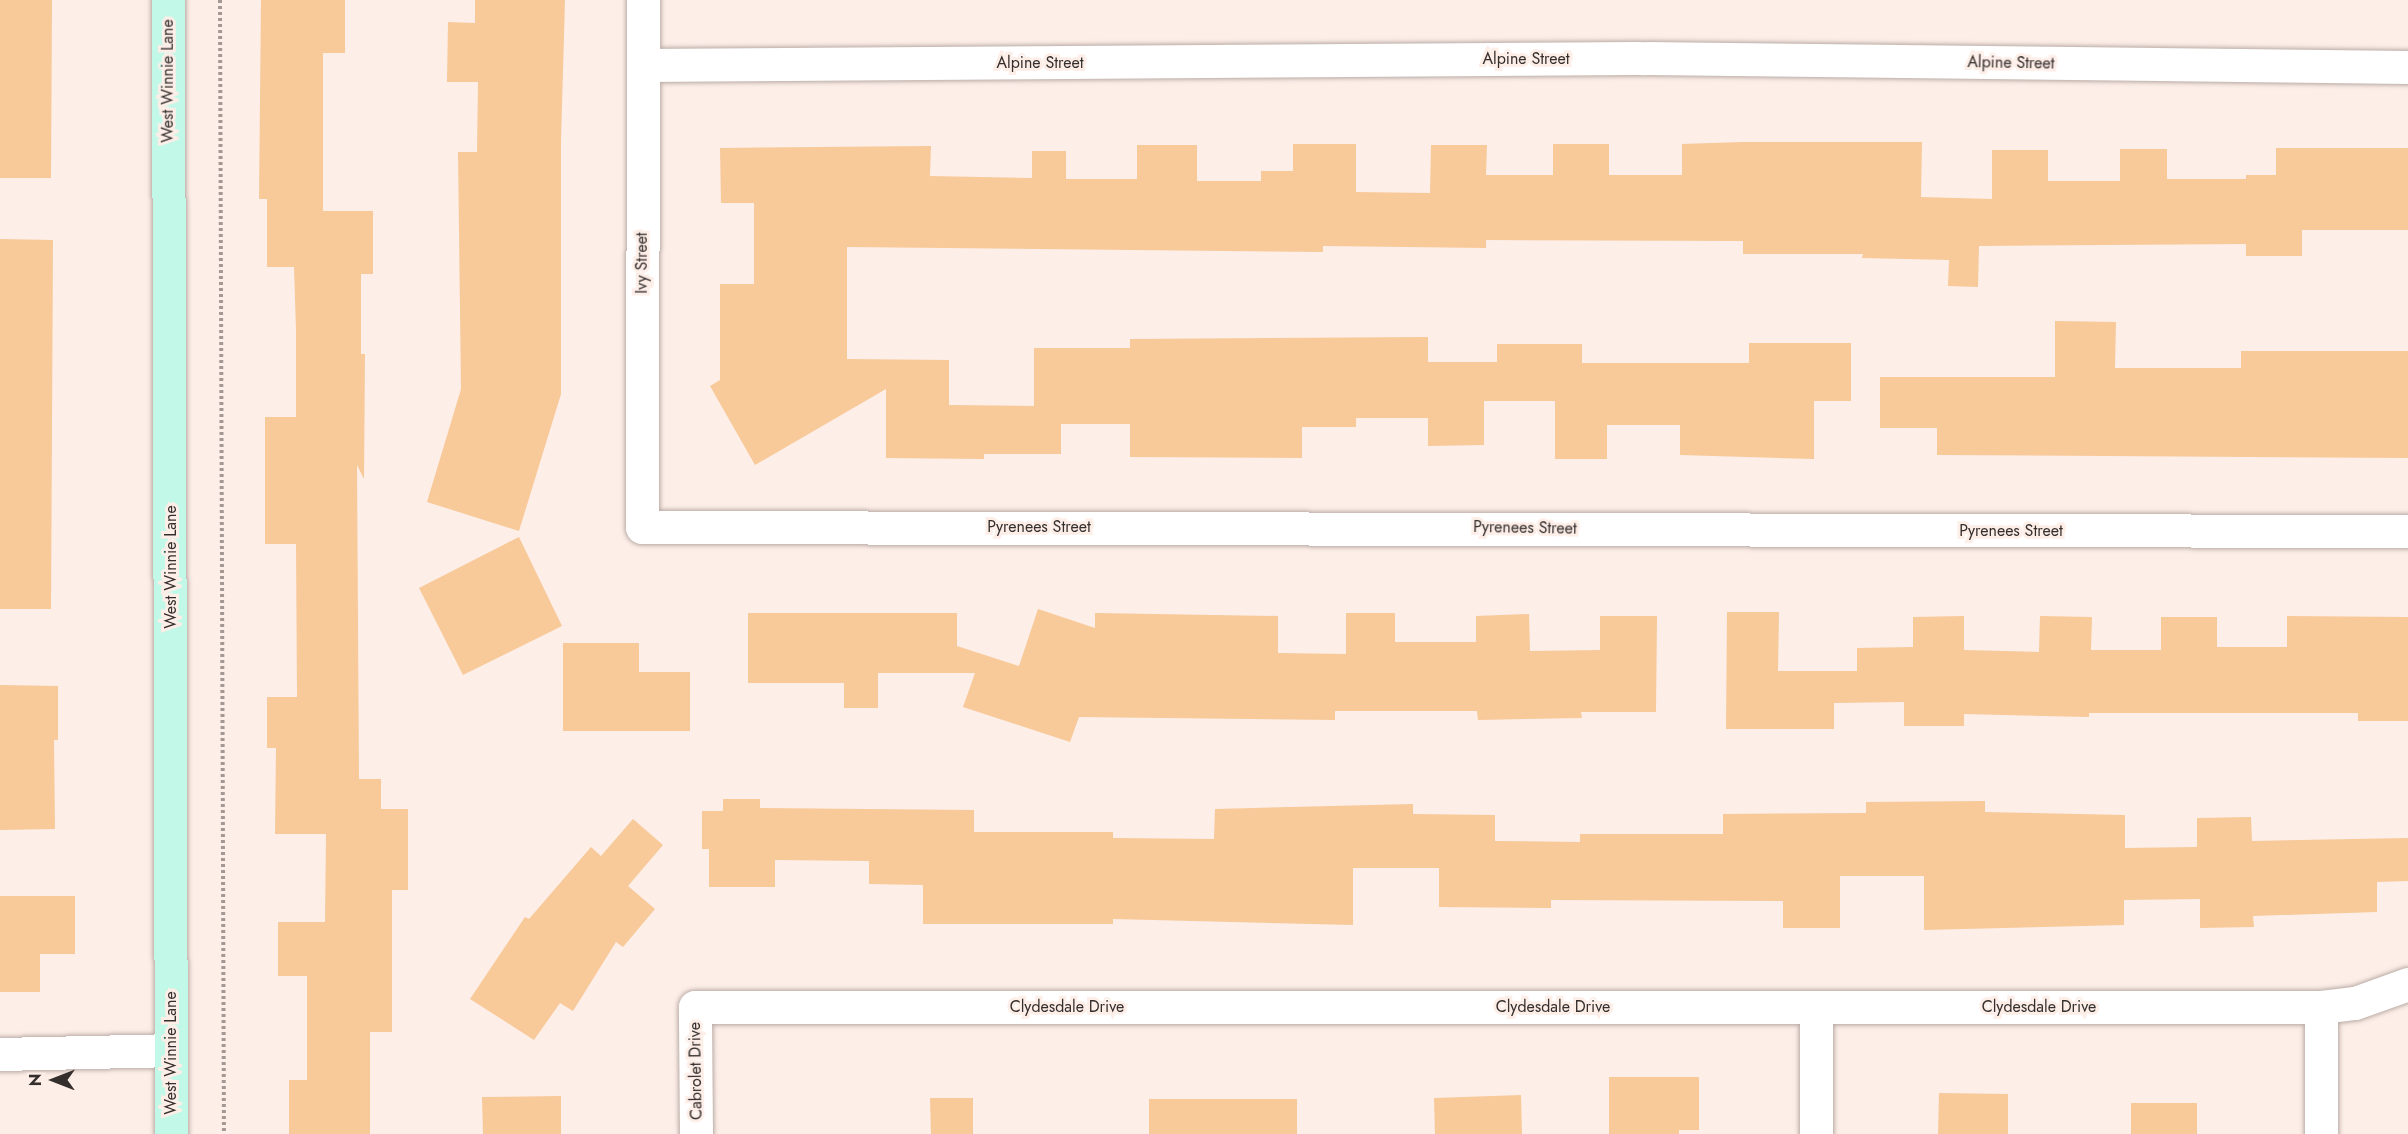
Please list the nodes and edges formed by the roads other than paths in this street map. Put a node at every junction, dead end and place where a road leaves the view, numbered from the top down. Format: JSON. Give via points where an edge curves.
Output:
{"nodes":[{"id":1,"x":168,"y":0,"type":"edge"},
{"id":2,"x":643,"y":0,"type":"edge"},
{"id":3,"x":643,"y":65,"type":"junction"},
{"id":4,"x":2408,"y":67,"type":"edge"},
{"id":5,"x":642,"y":527,"type":"joint"},
{"id":6,"x":2408,"y":531,"type":"edge"},
{"id":7,"x":2408,"y":984,"type":"edge"},
{"id":8,"x":695,"y":1007,"type":"joint"},
{"id":9,"x":1816,"y":1007,"type":"junction"},
{"id":10,"x":2321,"y":1007,"type":"junction"},
{"id":11,"x":170,"y":1050,"type":"junction"},
{"id":12,"x":0,"y":1054,"type":"edge"},
{"id":13,"x":171,"y":1134,"type":"edge"},
{"id":14,"x":696,"y":1134,"type":"edge"},
{"id":15,"x":1816,"y":1134,"type":"edge"},
{"id":16,"x":2321,"y":1134,"type":"edge"}],
"edges":[{"from":1,"to":11,"type":"street","name":"West Winnie Lane"},
{"from":2,"to":3,"type":"street","name":"Ivy Street"},
{"from":3,"to":4,"type":"street","name":"Alpine Street","via":[[1635,58]]},
{"from":3,"to":5,"type":"street","name":"Ivy Street"},
{"from":5,"to":6,"type":"street","name":"Pyrenees Street"},
{"from":7,"to":10,"type":"street","name":"Clydesdale Drive","via":[[2355,1003]]},
{"from":8,"to":9,"type":"street","name":"Clydesdale Drive"},
{"from":8,"to":14,"type":"street","name":"Cabrolet Drive"},
{"from":9,"to":10,"type":"street","name":"Clydesdale Drive"},
{"from":9,"to":15,"type":"street"},
{"from":10,"to":16,"type":"street"},
{"from":11,"to":12,"type":"street"},
{"from":11,"to":13,"type":"street","name":"West Winnie Lane"}]}
